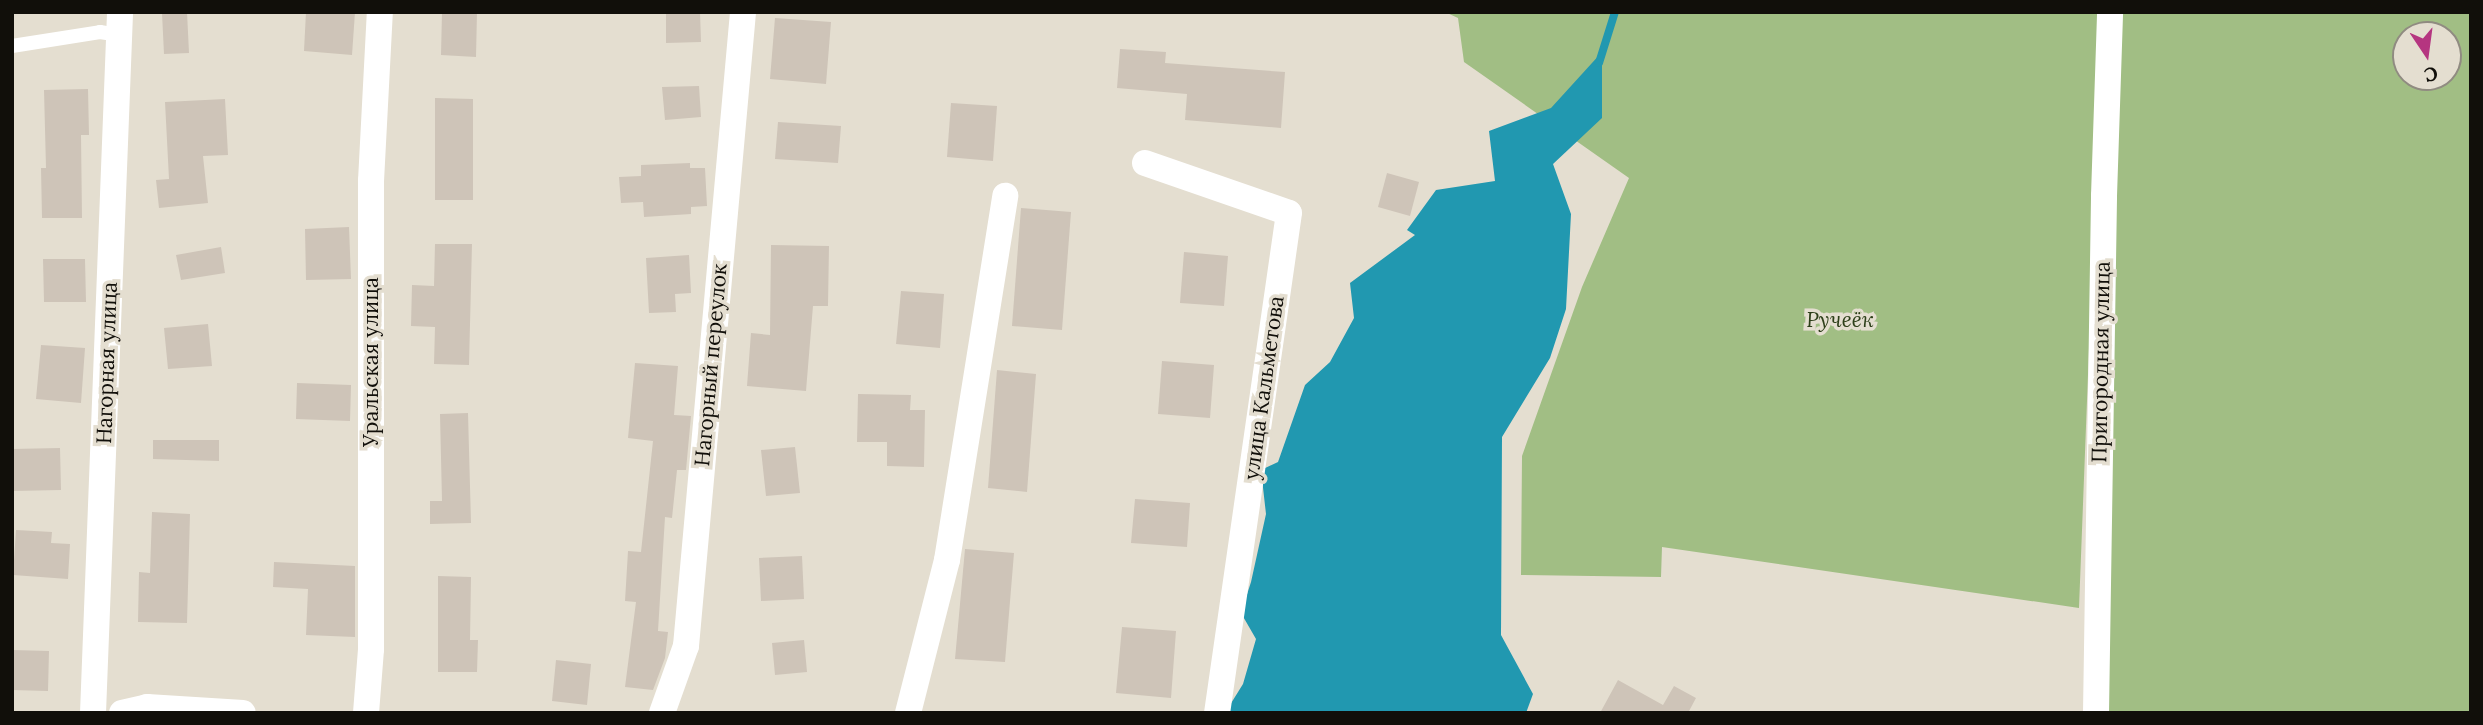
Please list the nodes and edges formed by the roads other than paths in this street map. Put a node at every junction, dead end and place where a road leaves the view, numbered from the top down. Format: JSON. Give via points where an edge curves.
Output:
{"nodes":[{"id":1,"x":380,"y":12,"type":"edge"},
{"id":2,"x":743,"y":12,"type":"edge"},
{"id":3,"x":2110,"y":12,"type":"edge"},
{"id":4,"x":120,"y":24,"type":"edge"},
{"id":5,"x":12,"y":46,"type":"edge"},
{"id":6,"x":1145,"y":163,"type":"dead end"},
{"id":7,"x":1004,"y":196,"type":"dead end"},
{"id":8,"x":93,"y":713,"type":"edge"},
{"id":9,"x":122,"y":713,"type":"edge"},
{"id":10,"x":243,"y":713,"type":"edge"},
{"id":11,"x":366,"y":713,"type":"edge"},
{"id":12,"x":662,"y":713,"type":"edge"},
{"id":13,"x":908,"y":713,"type":"edge"},
{"id":14,"x":1217,"y":713,"type":"edge"},
{"id":15,"x":2096,"y":713,"type":"edge"}],
"edges":[{"from":1,"to":11,"type":"street","name":"Уральская улица","via":[[371,181]]},
{"from":2,"to":12,"type":"street","name":"Нагорный переулок","via":[[687,646]]},
{"from":3,"to":15,"type":"street","name":"Пригородная улица"},
{"from":4,"to":5,"type":"lane","via":[[100,32]]},
{"from":4,"to":8,"type":"street","name":"Нагорная улица"},
{"from":6,"to":14,"type":"street","name":"улица Кальметова","via":[[1289,213]]},
{"from":7,"to":13,"type":"street","via":[[947,560]]},
{"from":9,"to":10,"type":"street","via":[[147,707]]}]}
